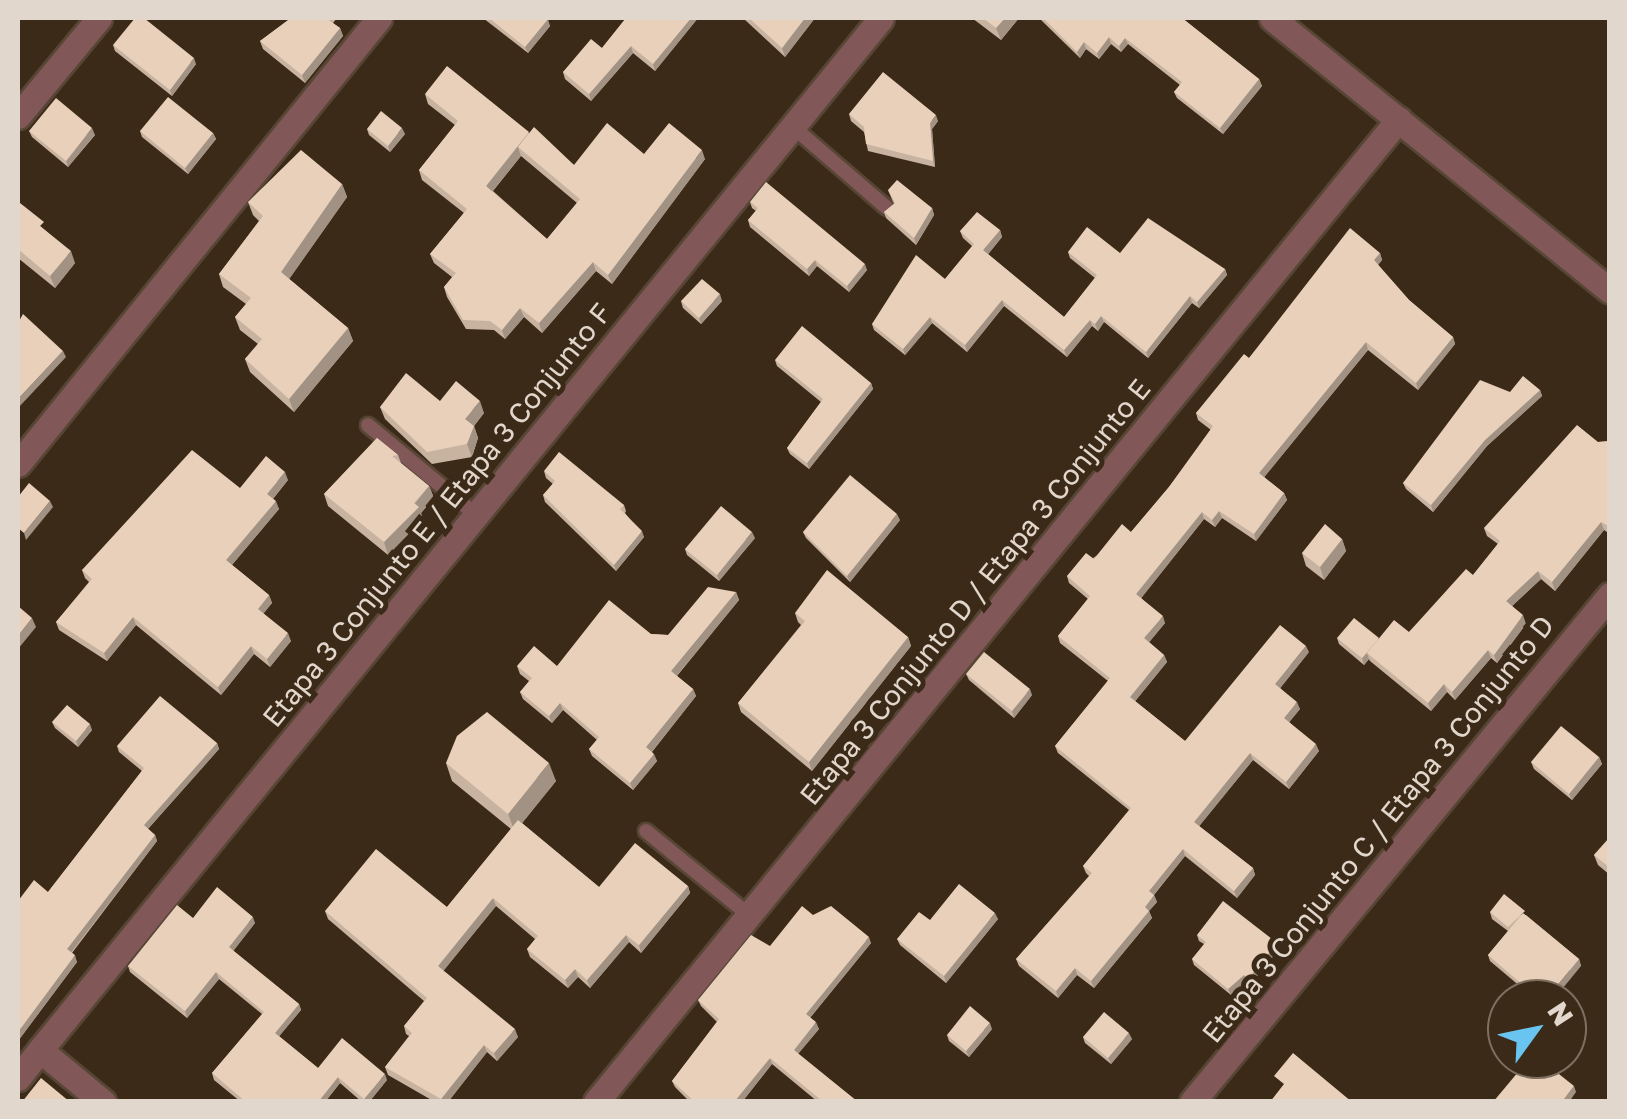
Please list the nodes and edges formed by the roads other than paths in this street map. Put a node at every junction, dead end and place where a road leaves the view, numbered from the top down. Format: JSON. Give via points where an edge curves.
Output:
{"nodes":[{"id":1,"x":99,"y":18,"type":"edge"},
{"id":2,"x":379,"y":18,"type":"edge"},
{"id":3,"x":880,"y":18,"type":"edge"},
{"id":4,"x":1272,"y":18,"type":"edge"},
{"id":5,"x":18,"y":116,"type":"edge"},
{"id":6,"x":1399,"y":120,"type":"junction"},
{"id":7,"x":792,"y":126,"type":"junction"},
{"id":8,"x":887,"y":208,"type":"edge"},
{"id":9,"x":1610,"y":291,"type":"edge"},
{"id":10,"x":368,"y":425,"type":"dead end"},
{"id":11,"x":18,"y":464,"type":"edge"},
{"id":12,"x":476,"y":515,"type":"junction"},
{"id":13,"x":1610,"y":596,"type":"edge"},
{"id":14,"x":646,"y":831,"type":"dead end"},
{"id":15,"x":750,"y":916,"type":"junction"},
{"id":16,"x":40,"y":1050,"type":"junction"},
{"id":17,"x":18,"y":1078,"type":"edge"},
{"id":18,"x":103,"y":1102,"type":"edge"},
{"id":19,"x":596,"y":1102,"type":"edge"},
{"id":20,"x":1192,"y":1102,"type":"edge"}],
"edges":[{"from":1,"to":5,"type":"street"},
{"from":2,"to":11,"type":"street"},
{"from":3,"to":7,"type":"street","name":"Etapa 3 Conjunto E / Etapa 3 Conjunto F"},
{"from":4,"to":6,"type":"street"},
{"from":6,"to":9,"type":"street"},
{"from":6,"to":15,"type":"street","name":"Etapa 3 Conjunto D / Etapa 3 Conjunto E"},
{"from":7,"to":8,"type":"lane"},
{"from":7,"to":12,"type":"street","name":"Etapa 3 Conjunto E / Etapa 3 Conjunto F"},
{"from":10,"to":12,"type":"lane"},
{"from":12,"to":16,"type":"street","name":"Etapa 3 Conjunto E / Etapa 3 Conjunto F"},
{"from":13,"to":20,"type":"street","name":"Etapa 3 Conjunto C / Etapa 3 Conjunto D"},
{"from":14,"to":15,"type":"lane"},
{"from":15,"to":19,"type":"street","name":"Etapa 3 Conjunto D / Etapa 3 Conjunto E"},
{"from":16,"to":17,"type":"street","name":"Etapa 3 Conjunto E / Etapa 3 Conjunto F"},
{"from":16,"to":18,"type":"street"}]}
